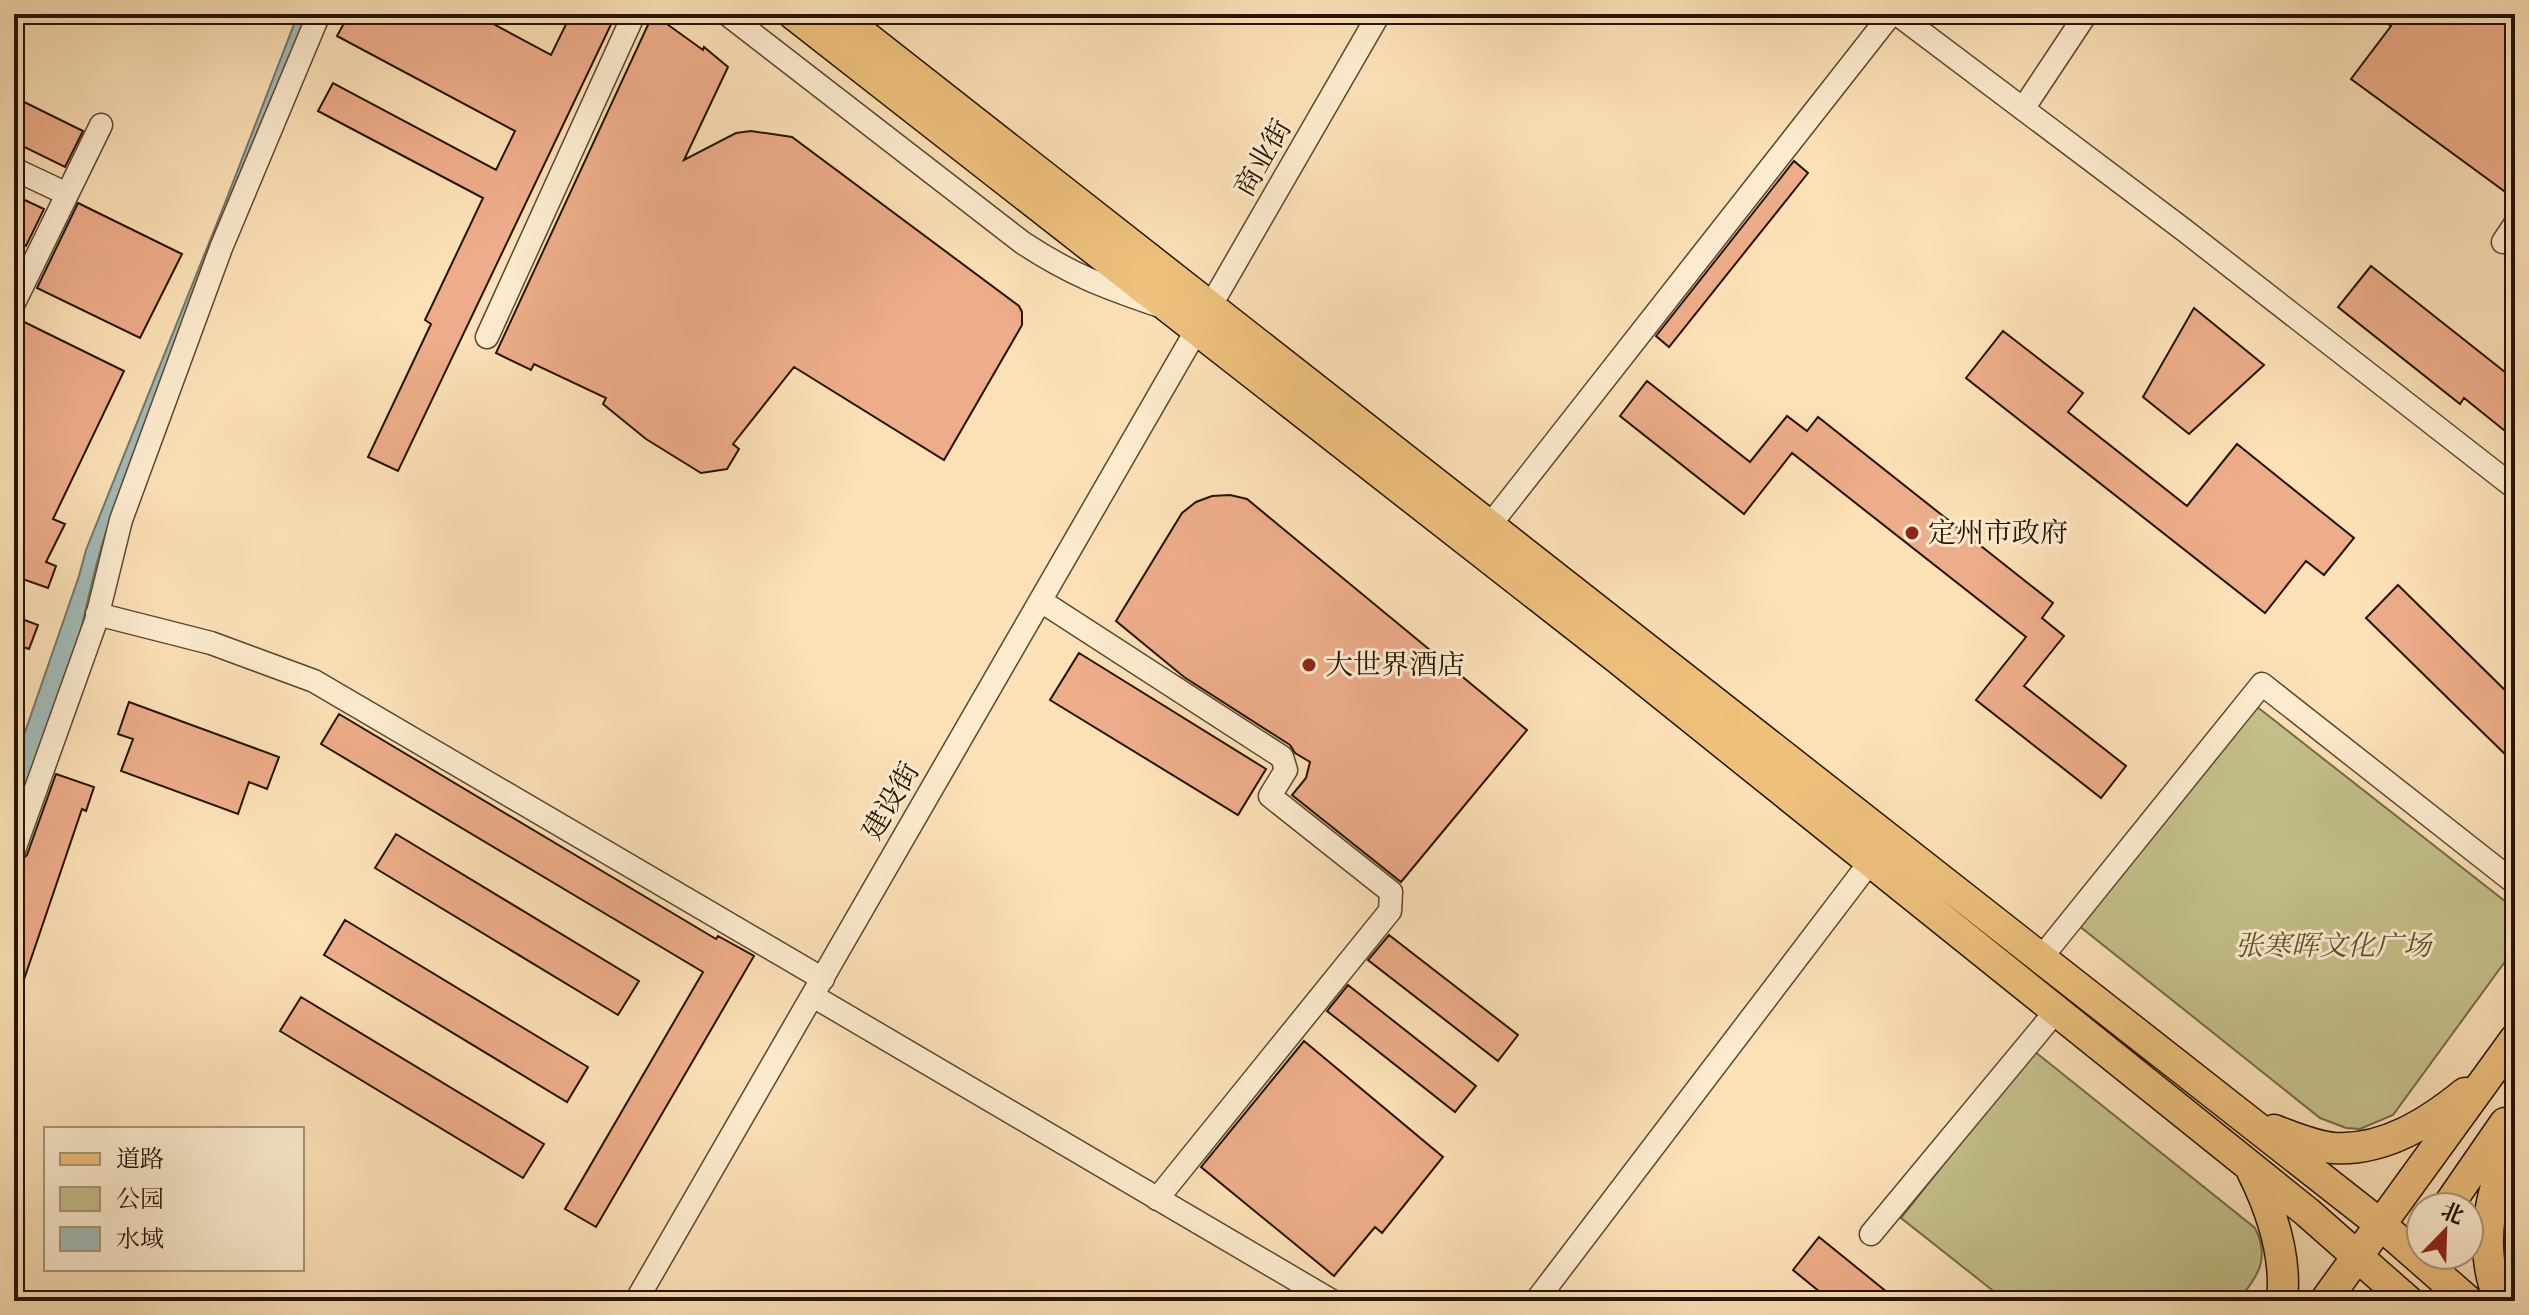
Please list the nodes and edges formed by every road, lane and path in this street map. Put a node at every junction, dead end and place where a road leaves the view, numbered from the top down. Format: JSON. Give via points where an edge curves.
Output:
{"nodes":[{"id":1,"x":319,"y":14,"type":"edge"},
{"id":2,"x":634,"y":14,"type":"edge"},
{"id":3,"x":727,"y":14,"type":"edge"},
{"id":4,"x":793,"y":14,"type":"edge"},
{"id":5,"x":837,"y":14,"type":"edge"},
{"id":6,"x":1379,"y":14,"type":"edge"},
{"id":7,"x":1894,"y":14,"type":"edge"},
{"id":8,"x":2086,"y":14,"type":"edge"},
{"id":9,"x":2023,"y":109,"type":"junction"},
{"id":10,"x":101,"y":125,"type":"dead end"},
{"id":11,"x":14,"y":169,"type":"edge"},
{"id":12,"x":67,"y":194,"type":"junction"},
{"id":13,"x":14,"y":303,"type":"edge"},
{"id":14,"x":1171,"y":310,"type":"junction"},
{"id":15,"x":1205,"y":319,"type":"junction"},
{"id":16,"x":487,"y":337,"type":"dead end"},
{"id":17,"x":2515,"y":488,"type":"edge"},
{"id":18,"x":1490,"y":525,"type":"junction"},
{"id":19,"x":1041,"y":601,"type":"junction"},
{"id":20,"x":97,"y":614,"type":"junction"},
{"id":21,"x":14,"y":850,"type":"edge"},
{"id":22,"x":1870,"y":862,"type":"junction"},
{"id":23,"x":2515,"y":883,"type":"edge"},
{"id":24,"x":2041,"y":958,"type":"junction"},
{"id":25,"x":818,"y":987,"type":"junction"},
{"id":26,"x":2056,"y":1011,"type":"junction"},
{"id":27,"x":2515,"y":1039,"type":"edge"},
{"id":28,"x":2491,"y":1072,"type":"junction"},
{"id":29,"x":2515,"y":1109,"type":"edge"},
{"id":30,"x":2245,"y":1119,"type":"junction"},
{"id":31,"x":2515,"y":1130,"type":"edge"},
{"id":32,"x":2249,"y":1166,"type":"junction"},
{"id":33,"x":2458,"y":1191,"type":"edge"},
{"id":34,"x":1157,"y":1199,"type":"junction"},
{"id":35,"x":2380,"y":1224,"type":"junction"},
{"id":36,"x":1871,"y":1234,"type":"dead end"},
{"id":37,"x":2405,"y":1241,"type":"edge"},
{"id":38,"x":2356,"y":1256,"type":"junction"},
{"id":39,"x":2406,"y":1271,"type":"edge"},
{"id":40,"x":2439,"y":1271,"type":"edge"},
{"id":41,"x":2393,"y":1296,"type":"edge"},
{"id":42,"x":636,"y":1301,"type":"edge"},
{"id":43,"x":1332,"y":1301,"type":"edge"},
{"id":44,"x":1536,"y":1301,"type":"edge"},
{"id":45,"x":2282,"y":1301,"type":"edge"},
{"id":46,"x":2325,"y":1301,"type":"edge"},
{"id":47,"x":2468,"y":1301,"type":"edge"},
{"id":48,"x":2500,"y":1301,"type":"edge"}],
"edges":[{"from":1,"to":20,"type":"street","via":[[210,276],[121,520]]},
{"from":2,"to":16,"type":"street"},
{"from":3,"to":14,"type":"street","via":[[1023,243],[1095,284]]},
{"from":4,"to":14,"type":"main road"},
{"from":5,"to":15,"type":"main road"},
{"from":6,"to":15,"type":"street","name":"商业街"},
{"from":7,"to":9,"type":"street"},
{"from":7,"to":18,"type":"street"},
{"from":8,"to":9,"type":"street"},
{"from":9,"to":17,"type":"street"},
{"from":10,"to":12,"type":"street"},
{"from":11,"to":12,"type":"street"},
{"from":12,"to":13,"type":"street"},
{"from":14,"to":15,"type":"main road"},
{"from":15,"to":18,"type":"main road"},
{"from":15,"to":19,"type":"street","name":"建设街"},
{"from":15,"to":22,"type":"main road"},
{"from":18,"to":24,"type":"main road"},
{"from":19,"to":25,"type":"street","name":"建设街"},
{"from":19,"to":34,"type":"street","via":[[1282,757],[1286,770],[1270,796],[1391,892],[1390,911]]},
{"from":20,"to":21,"type":"street"},
{"from":20,"to":25,"type":"street","via":[[211,643],[314,681]]},
{"from":22,"to":26,"type":"main road"},
{"from":22,"to":44,"type":"street"},
{"from":23,"to":24,"type":"street","via":[[2262,684]]},
{"from":24,"to":30,"type":"main road"},
{"from":25,"to":34,"type":"street"},
{"from":25,"to":42,"type":"street","name":"建设街"},
{"from":26,"to":32,"type":"main road"},
{"from":26,"to":36,"type":"street"},
{"from":27,"to":28,"type":"main road"},
{"from":28,"to":30,"type":"main road","via":[[2415,1128],[2383,1141],[2334,1148]]},
{"from":28,"to":35,"type":"main road"},
{"from":29,"to":33,"type":"main road"},
{"from":30,"to":35,"type":"main road"},
{"from":31,"to":48,"type":"main road","via":[[2488,1217],[2488,1254]]},
{"from":32,"to":38,"type":"main road"},
{"from":32,"to":45,"type":"main road","via":[[2277,1235]]},
{"from":34,"to":43,"type":"street"},
{"from":35,"to":37,"type":"main road"},
{"from":35,"to":38,"type":"main road"},
{"from":38,"to":41,"type":"main road"},
{"from":38,"to":46,"type":"main road"},
{"from":39,"to":41,"type":"main road"},
{"from":40,"to":47,"type":"main road"}]}
